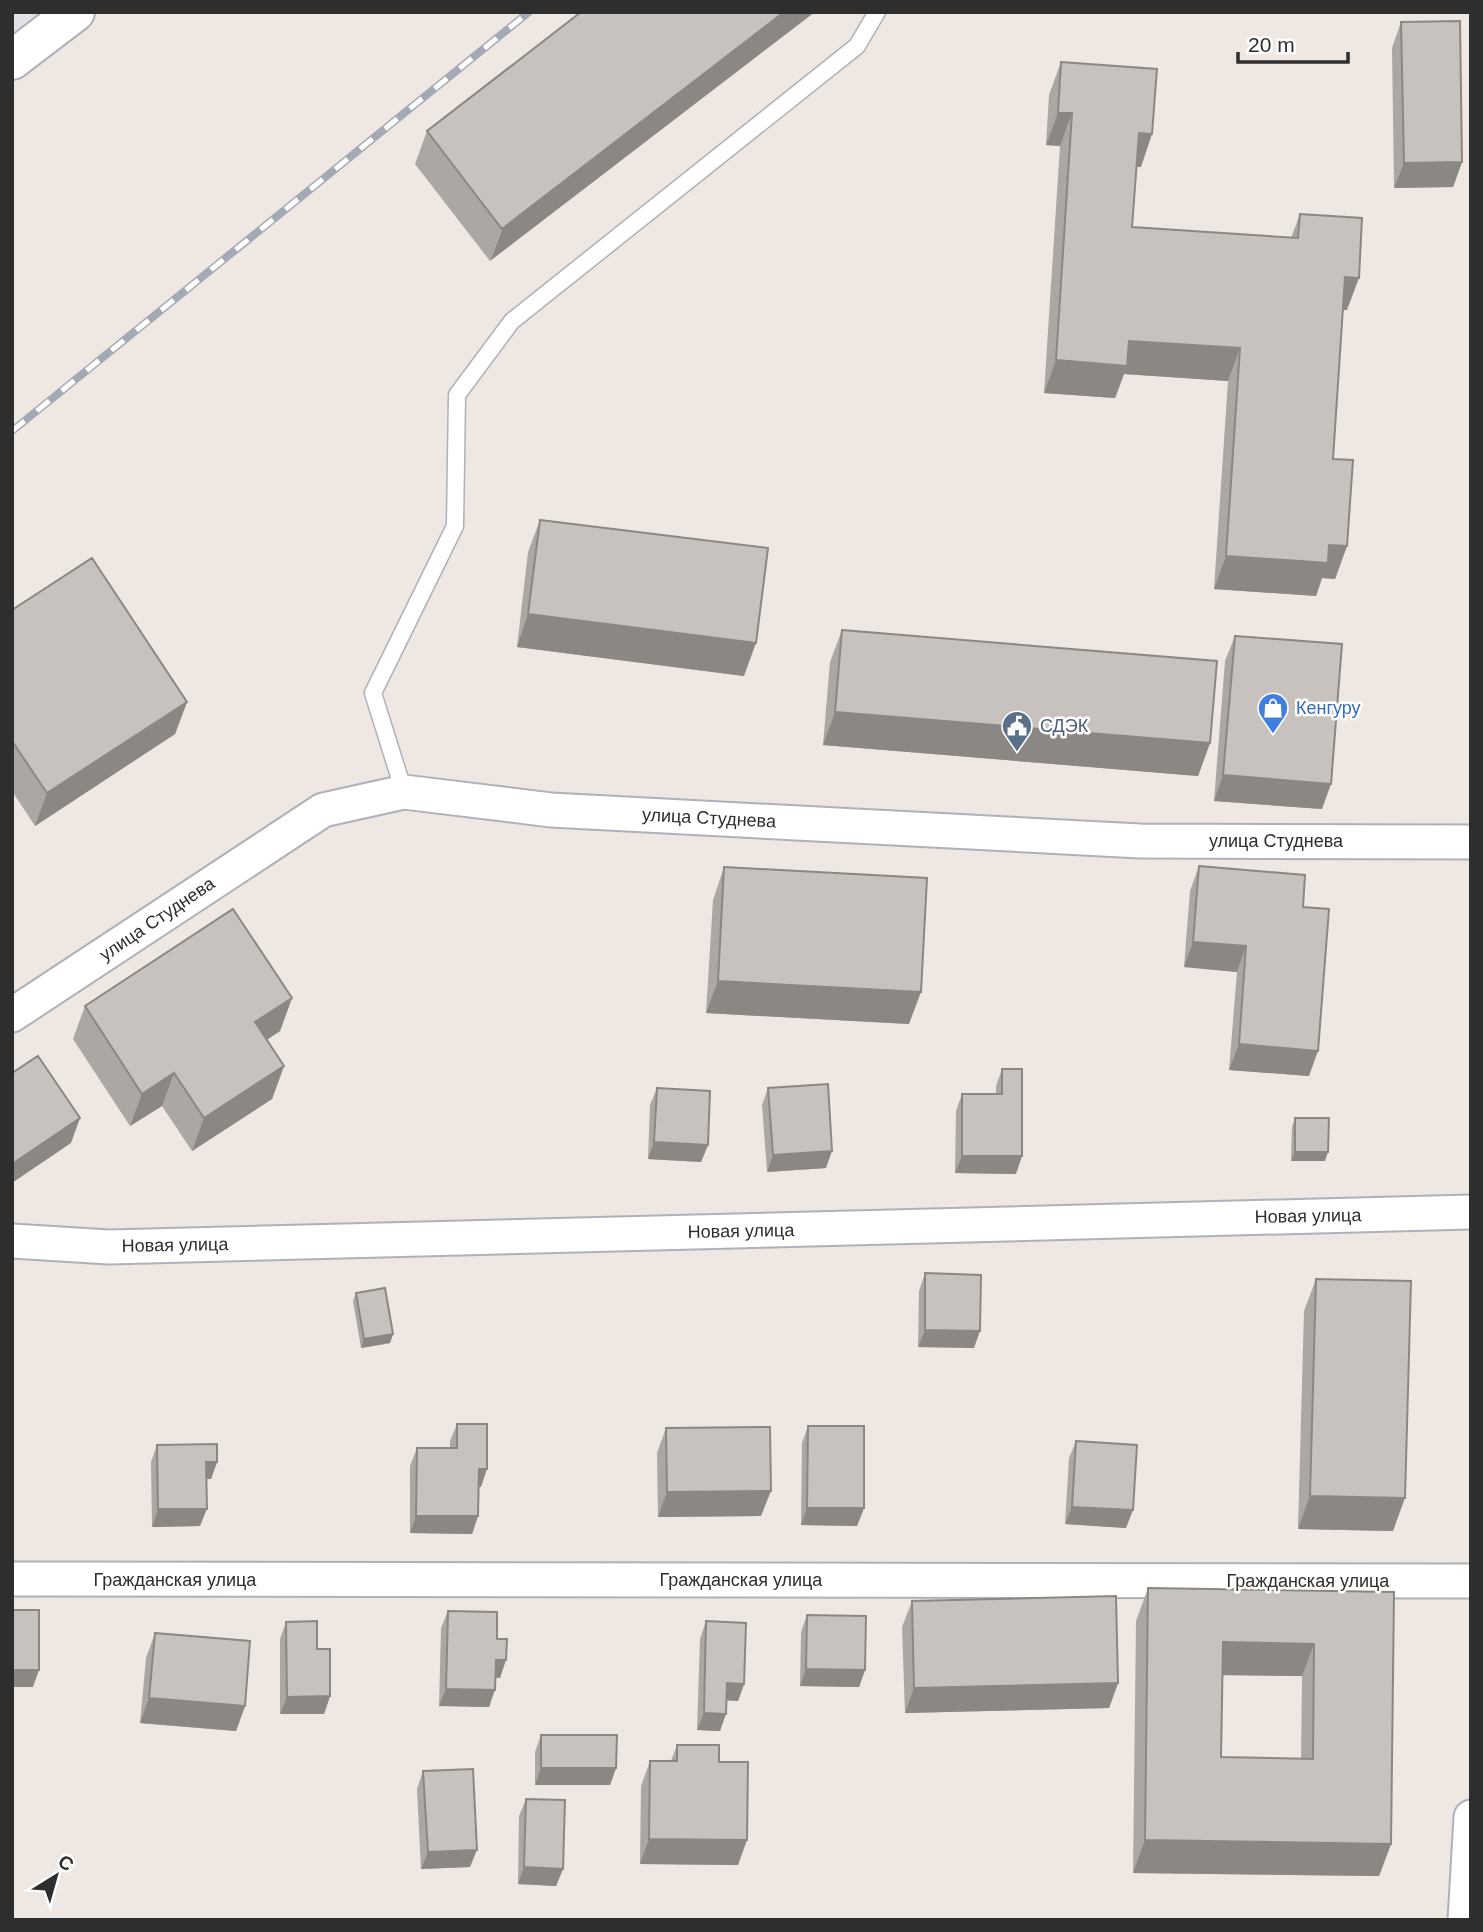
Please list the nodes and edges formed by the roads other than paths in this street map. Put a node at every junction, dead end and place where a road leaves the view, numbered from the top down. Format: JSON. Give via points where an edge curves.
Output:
{"nodes":[{"id":1,"x":75,"y":12,"type":"edge"},
{"id":2,"x":877,"y":12,"type":"edge"},
{"id":3,"x":13,"y":59,"type":"edge"},
{"id":4,"x":404,"y":792,"type":"junction"},
{"id":5,"x":1471,"y":842,"type":"edge"},
{"id":6,"x":12,"y":1015,"type":"edge"},
{"id":7,"x":1471,"y":1212,"type":"edge"},
{"id":8,"x":12,"y":1241,"type":"edge"},
{"id":9,"x":12,"y":1579,"type":"edge"},
{"id":10,"x":1471,"y":1581,"type":"edge"},
{"id":11,"x":1471,"y":1817,"type":"edge"},
{"id":12,"x":1465,"y":1920,"type":"edge"}],
"edges":[{"from":1,"to":3,"type":"main road"},
{"from":2,"to":4,"type":"lane","via":[[857,46],[512,321],[457,394],[455,526],[373,693]]},
{"from":4,"to":5,"type":"street","name":"улица Студнева","via":[[551,810],[1140,841]]},
{"from":4,"to":6,"type":"street","name":"улица Студнева","via":[[323,810]]},
{"from":7,"to":8,"type":"street","name":"Новая улица","via":[[110,1247]]},
{"from":9,"to":10,"type":"street","name":"Гражданская улица"},
{"from":11,"to":12,"type":"street"}]}
